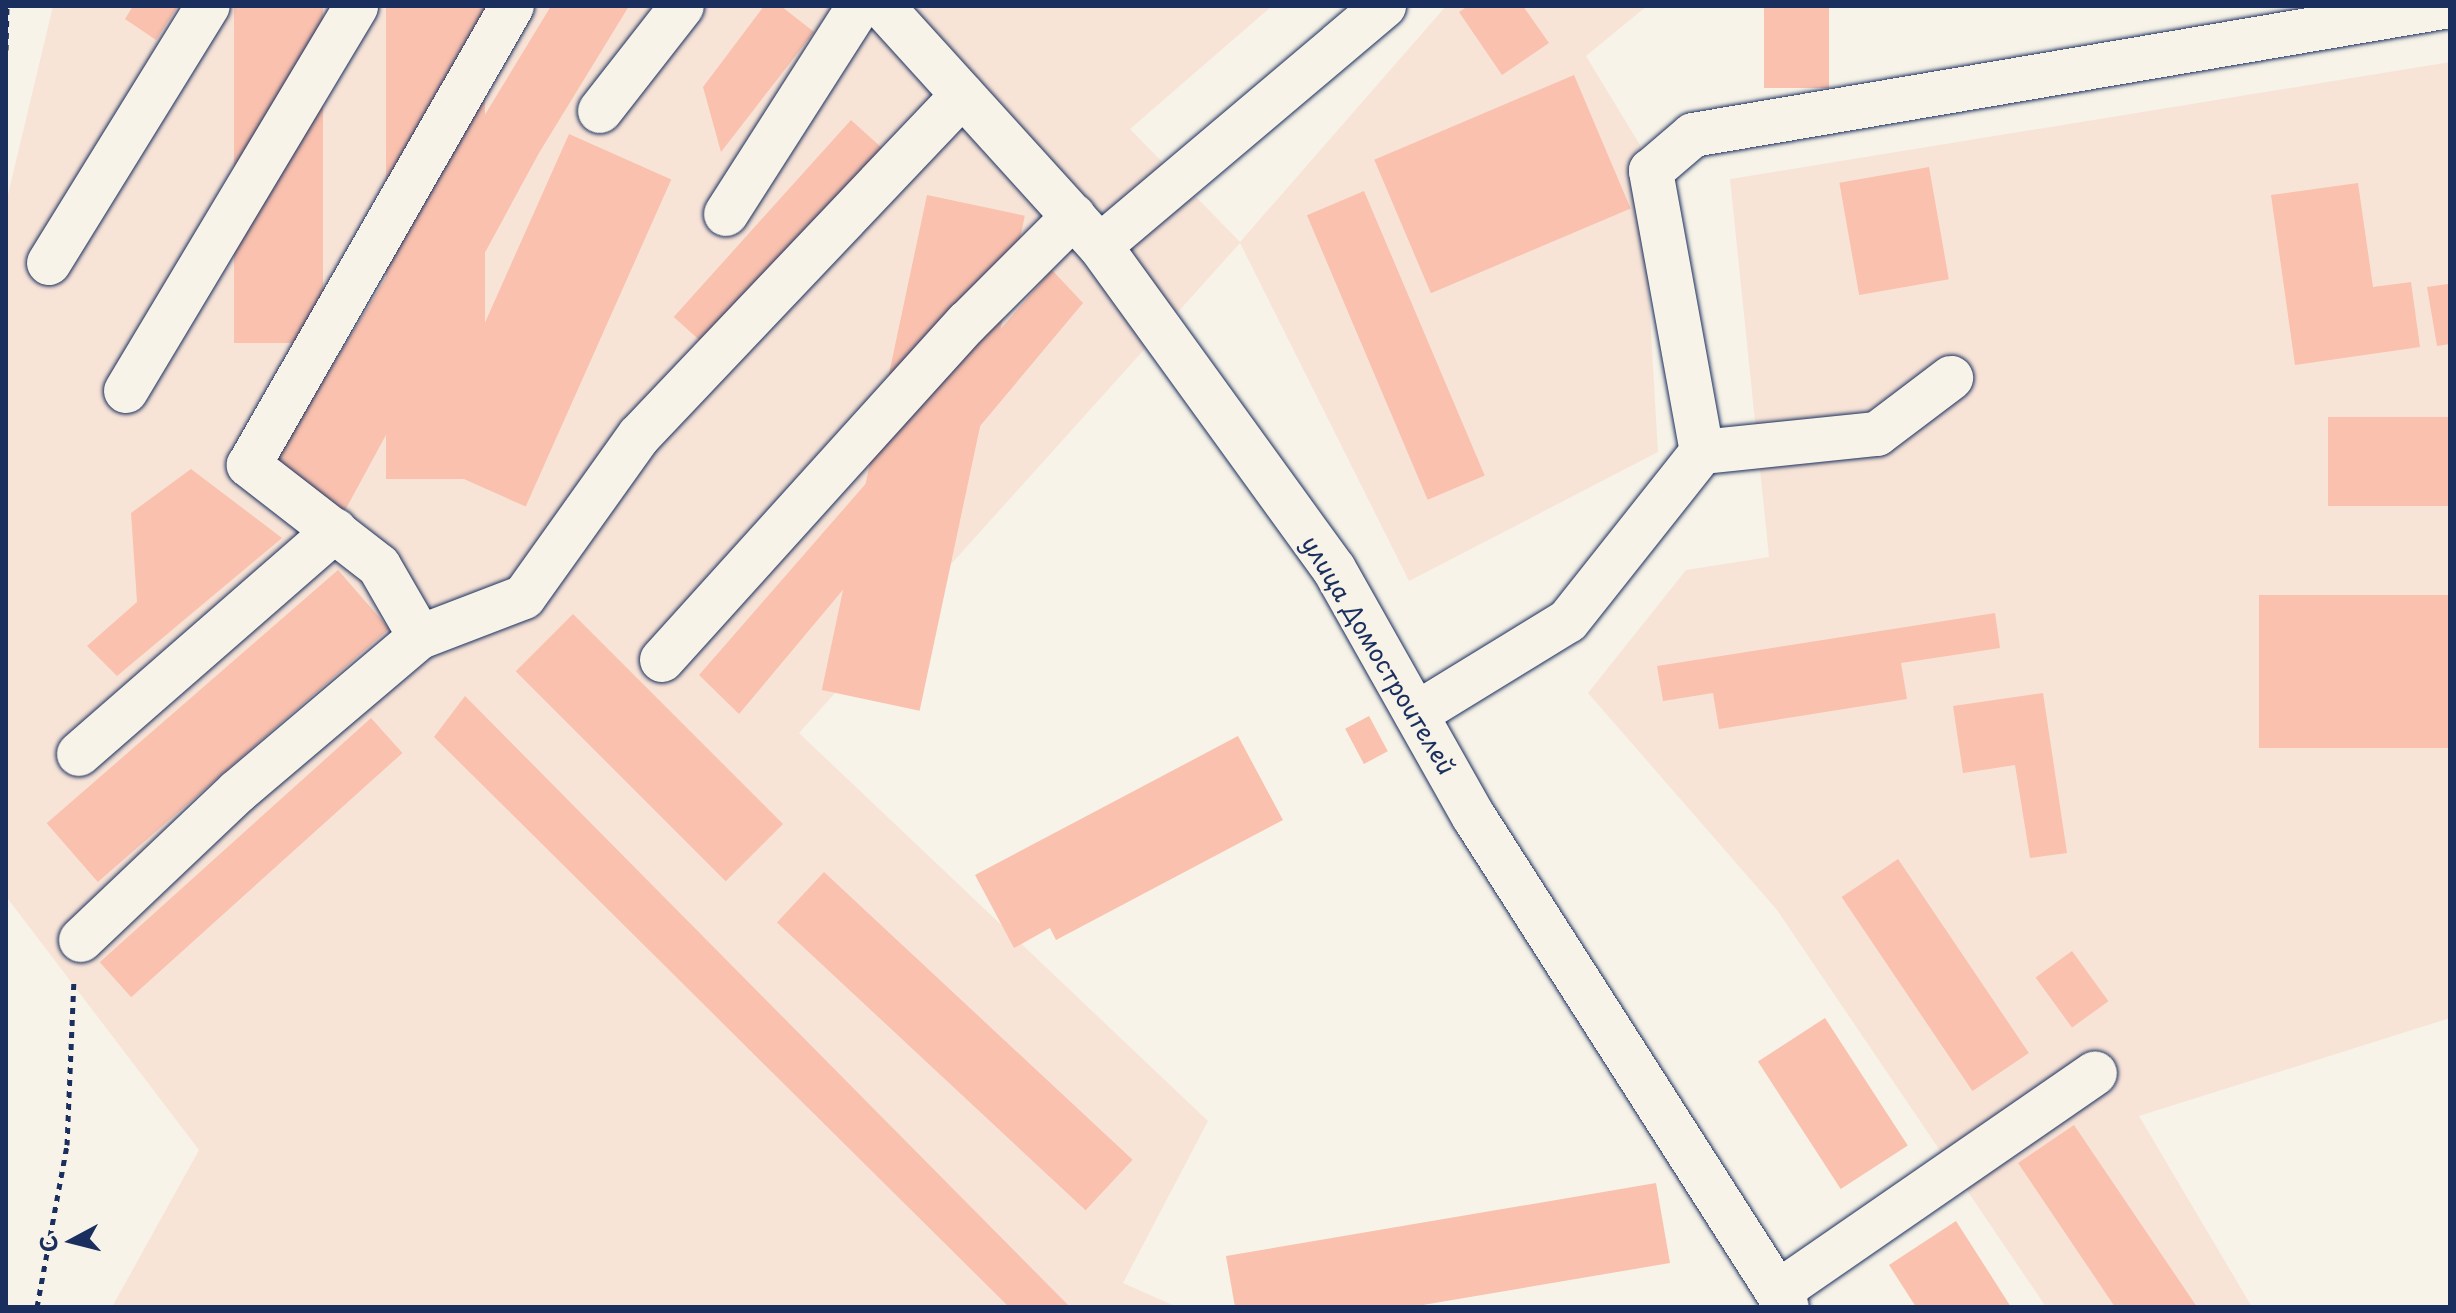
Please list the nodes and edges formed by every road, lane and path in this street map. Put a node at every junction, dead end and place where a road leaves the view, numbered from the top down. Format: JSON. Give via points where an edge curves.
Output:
{"nodes":[{"id":1,"x":7,"y":6,"type":"edge"},
{"id":2,"x":208,"y":6,"type":"edge"},
{"id":3,"x":356,"y":6,"type":"edge"},
{"id":4,"x":512,"y":6,"type":"edge"},
{"id":5,"x":682,"y":6,"type":"edge"},
{"id":6,"x":859,"y":6,"type":"edge"},
{"id":7,"x":882,"y":6,"type":"edge"},
{"id":8,"x":1384,"y":6,"type":"edge"},
{"id":9,"x":2449,"y":6,"type":"edge"},
{"id":10,"x":6,"y":50,"type":"edge"},
{"id":11,"x":963,"y":95,"type":"junction"},
{"id":12,"x":600,"y":111,"type":"dead end"},
{"id":13,"x":726,"y":214,"type":"dead end"},
{"id":14,"x":1087,"y":231,"type":"junction"},
{"id":15,"x":49,"y":263,"type":"dead end"},
{"id":16,"x":1951,"y":378,"type":"dead end"},
{"id":17,"x":126,"y":391,"type":"dead end"},
{"id":18,"x":1702,"y":452,"type":"junction"},
{"id":19,"x":335,"y":531,"type":"junction"},
{"id":20,"x":420,"y":637,"type":"junction"},
{"id":21,"x":662,"y":660,"type":"dead end"},
{"id":22,"x":1416,"y":714,"type":"junction"},
{"id":23,"x":79,"y":754,"type":"dead end"},
{"id":24,"x":81,"y":940,"type":"joint"},
{"id":25,"x":2095,"y":1073,"type":"dead end"},
{"id":26,"x":1783,"y":1300,"type":"edge"},
{"id":27,"x":37,"y":1307,"type":"edge"}],
"edges":[{"from":1,"to":10,"type":"path"},
{"from":2,"to":15,"type":"street"},
{"from":3,"to":17,"type":"street"},
{"from":4,"to":19,"type":"street","via":[[249,465]]},
{"from":5,"to":12,"type":"street"},
{"from":6,"to":13,"type":"street"},
{"from":7,"to":11,"type":"street","name":"улица Домостроителей"},
{"from":8,"to":14,"type":"street"},
{"from":9,"to":18,"type":"street","via":[[1693,135],[1651,171]]},
{"from":11,"to":14,"type":"street","name":"улица Домостроителей"},
{"from":11,"to":20,"type":"street","via":[[639,436],[524,597]]},
{"from":14,"to":21,"type":"street","via":[[967,323]]},
{"from":14,"to":22,"type":"street","name":"улица Домостроителей","via":[[1334,569]]},
{"from":16,"to":18,"type":"street","via":[[1877,434]]},
{"from":18,"to":22,"type":"street","via":[[1568,621]]},
{"from":19,"to":20,"type":"street","via":[[379,566]]},
{"from":19,"to":23,"type":"street"},
{"from":20,"to":24,"type":"street","via":[[237,792]]},
{"from":22,"to":26,"type":"street","name":"улица Домостроителей","via":[[1474,817]]},
{"from":24,"to":27,"type":"path","via":[[75,957],[67,1145]]},
{"from":25,"to":26,"type":"street"}]}
